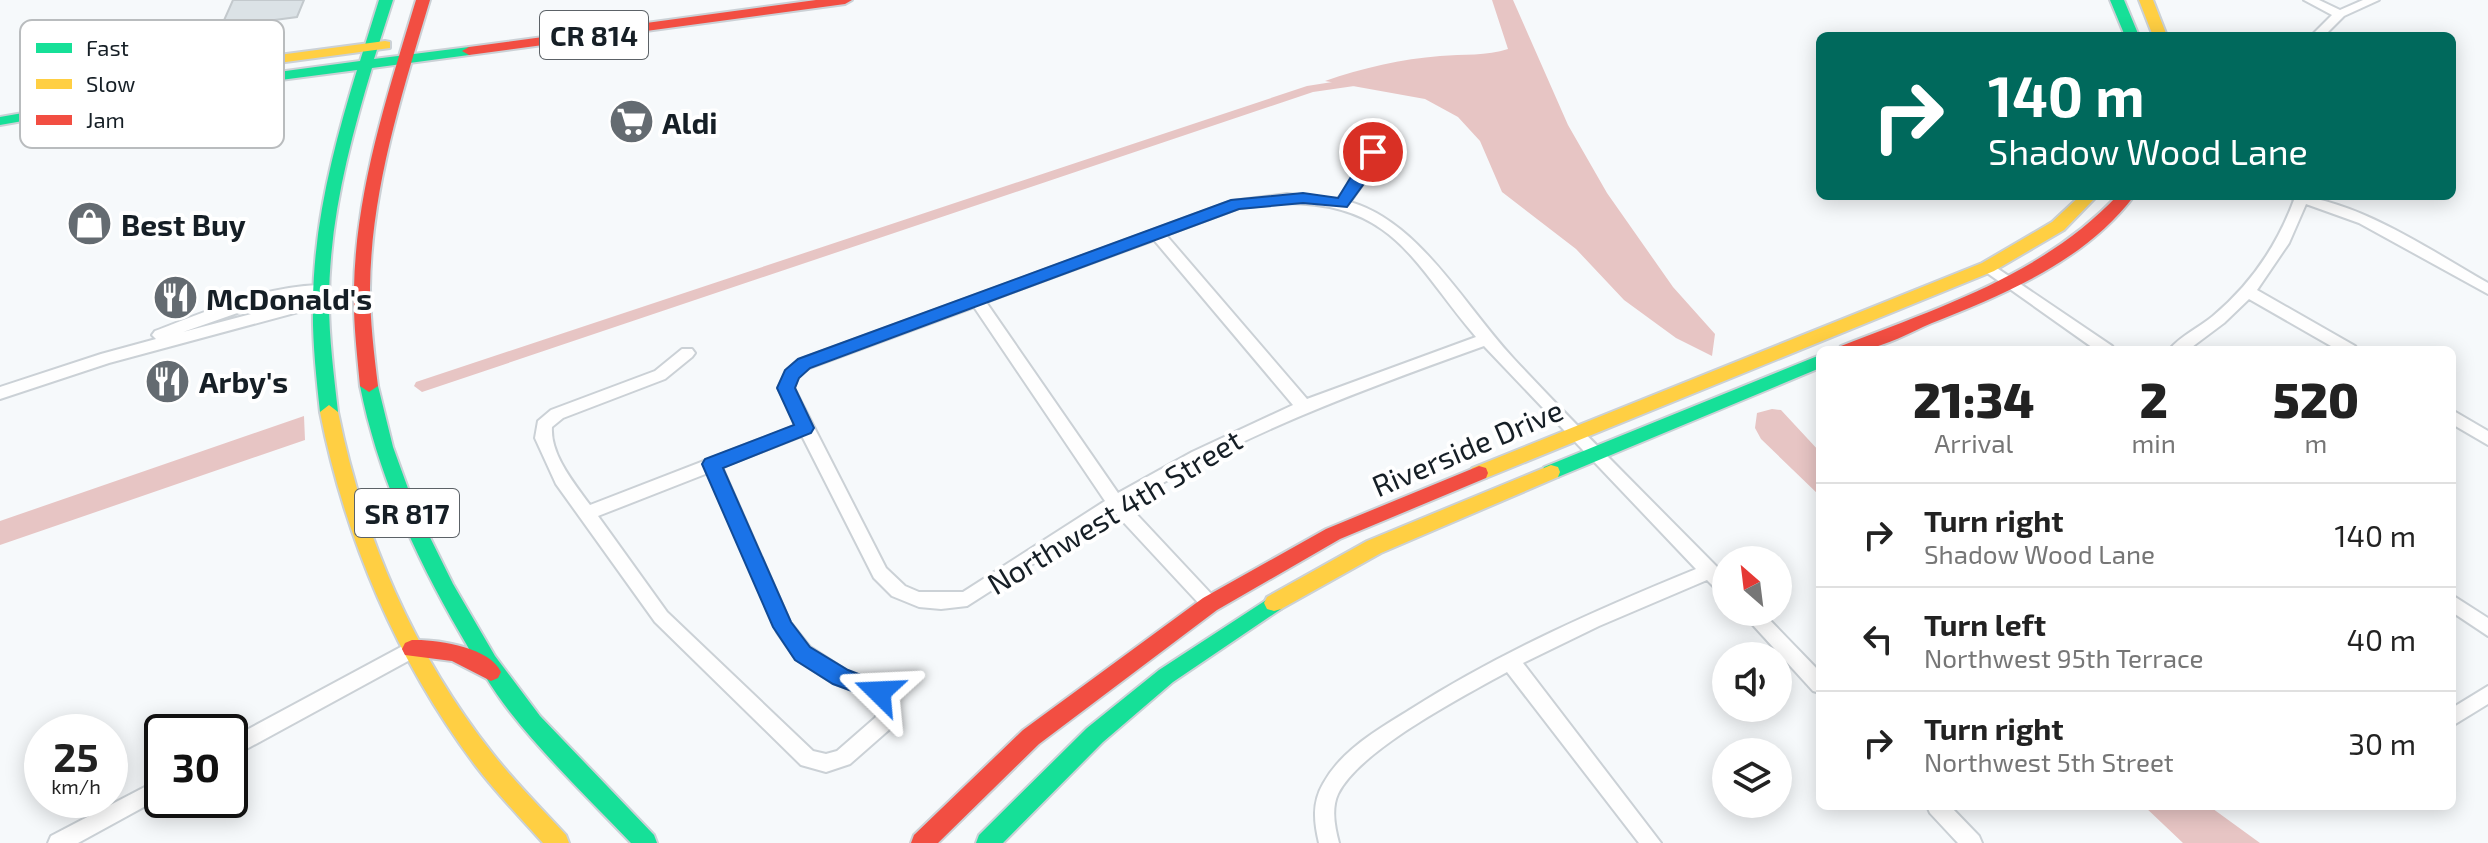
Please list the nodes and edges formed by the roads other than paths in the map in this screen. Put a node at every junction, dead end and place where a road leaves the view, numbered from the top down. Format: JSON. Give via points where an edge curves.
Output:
{"nodes":[{"id":1,"x":386,"y":0,"type":"edge"},
{"id":2,"x":423,"y":0,"type":"edge"},
{"id":3,"x":725,"y":0,"type":"edge"},
{"id":4,"x":845,"y":0,"type":"edge"},
{"id":5,"x":2117,"y":0,"type":"edge"},
{"id":6,"x":2146,"y":0,"type":"edge"},
{"id":7,"x":2310,"y":0,"type":"edge"},
{"id":8,"x":2373,"y":0,"type":"edge"},
{"id":9,"x":2340,"y":14,"type":"junction"},
{"id":10,"x":2130,"y":32,"type":"edge"},
{"id":11,"x":2158,"y":32,"type":"edge"},
{"id":12,"x":2321,"y":32,"type":"edge"},
{"id":13,"x":410,"y":42,"type":"junction"},
{"id":14,"x":372,"y":46,"type":"junction"},
{"id":15,"x":284,"y":58,"type":"edge"},
{"id":16,"x":405,"y":61,"type":"junction"},
{"id":17,"x":366,"y":66,"type":"junction"},
{"id":18,"x":284,"y":77,"type":"edge"},
{"id":19,"x":20,"y":101,"type":"edge"},
{"id":20,"x":0,"y":105,"type":"edge"},
{"id":21,"x":20,"y":117,"type":"edge"},
{"id":22,"x":0,"y":121,"type":"edge"},
{"id":23,"x":1373,"y":152,"type":"dead end"},
{"id":24,"x":2085,"y":200,"type":"edge"},
{"id":25,"x":2122,"y":200,"type":"edge"},
{"id":26,"x":2299,"y":200,"type":"edge"},
{"id":27,"x":2308,"y":200,"type":"edge"},
{"id":28,"x":1342,"y":203,"type":"junction"},
{"id":29,"x":1156,"y":233,"type":"junction"},
{"id":30,"x":322,"y":244,"type":"junction"},
{"id":31,"x":1988,"y":267,"type":"junction"},
{"id":32,"x":349,"y":270,"type":"junction"},
{"id":33,"x":2011,"y":282,"type":"junction"},
{"id":34,"x":2488,"y":289,"type":"edge"},
{"id":35,"x":2249,"y":292,"type":"junction"},
{"id":36,"x":319,"y":295,"type":"junction"},
{"id":37,"x":977,"y":300,"type":"junction"},
{"id":38,"x":360,"y":316,"type":"junction"},
{"id":39,"x":1486,"y":339,"type":"junction"},
{"id":40,"x":1857,"y":346,"type":"edge"},
{"id":41,"x":2101,"y":346,"type":"edge"},
{"id":42,"x":2182,"y":346,"type":"edge"},
{"id":43,"x":2343,"y":346,"type":"edge"},
{"id":44,"x":687,"y":353,"type":"dead end"},
{"id":45,"x":1816,"y":363,"type":"edge"},
{"id":46,"x":0,"y":393,"type":"edge"},
{"id":47,"x":1304,"y":407,"type":"junction"},
{"id":48,"x":2456,"y":419,"type":"edge"},
{"id":49,"x":805,"y":428,"type":"junction"},
{"id":50,"x":1576,"y":432,"type":"junction"},
{"id":51,"x":2488,"y":439,"type":"edge"},
{"id":52,"x":1595,"y":453,"type":"junction"},
{"id":53,"x":712,"y":464,"type":"junction"},
{"id":54,"x":1116,"y":503,"type":"junction"},
{"id":55,"x":588,"y":513,"type":"junction"},
{"id":56,"x":1710,"y":571,"type":"joint"},
{"id":57,"x":1210,"y":604,"type":"junction"},
{"id":58,"x":2456,"y":605,"type":"edge"},
{"id":59,"x":1763,"y":626,"type":"edge"},
{"id":60,"x":2488,"y":628,"type":"edge"},
{"id":61,"x":412,"y":649,"type":"junction"},
{"id":62,"x":1510,"y":661,"type":"junction"},
{"id":63,"x":494,"y":674,"type":"junction"},
{"id":64,"x":1816,"y":681,"type":"edge"},
{"id":65,"x":2488,"y":694,"type":"edge"},
{"id":66,"x":2456,"y":715,"type":"edge"},
{"id":67,"x":248,"y":739,"type":"edge"},
{"id":68,"x":144,"y":797,"type":"edge"},
{"id":69,"x":1941,"y":810,"type":"edge"},
{"id":70,"x":58,"y":843,"type":"edge"},
{"id":71,"x":558,"y":843,"type":"edge"},
{"id":72,"x":646,"y":843,"type":"edge"},
{"id":73,"x":922,"y":843,"type":"edge"},
{"id":74,"x":987,"y":843,"type":"edge"},
{"id":75,"x":1329,"y":843,"type":"edge"},
{"id":76,"x":1651,"y":843,"type":"edge"},
{"id":77,"x":1972,"y":843,"type":"edge"}],
"edges":[{"from":1,"to":14,"type":"main road","number":"SR 817"},
{"from":2,"to":13,"type":"main road","number":"SR 817"},
{"from":3,"to":13,"type":"main road","number":"CR 814"},
{"from":4,"to":16,"type":"main road","number":"CR 814"},
{"from":5,"to":10,"type":"main road"},
{"from":6,"to":11,"type":"main road"},
{"from":7,"to":9,"type":"street"},
{"from":8,"to":9,"type":"street"},
{"from":9,"to":12,"type":"street"},
{"from":13,"to":14,"type":"main road","number":"CR 814"},
{"from":13,"to":16,"type":"main road","number":"SR 817"},
{"from":14,"to":15,"type":"main road","number":"CR 814"},
{"from":14,"to":17,"type":"main road","number":"SR 817"},
{"from":16,"to":17,"type":"main road","number":"CR 814"},
{"from":16,"to":32,"type":"main road","number":"SR 817"},
{"from":17,"to":18,"type":"main road","number":"CR 814"},
{"from":17,"to":30,"type":"main road","number":"SR 817"},
{"from":19,"to":20,"type":"main road","number":"CR 814"},
{"from":21,"to":22,"type":"main road","number":"CR 814"},
{"from":23,"to":28,"type":"street"},
{"from":24,"to":31,"type":"main road","name":"Riverside Drive","via":[[2058,226]]},
{"from":25,"to":33,"type":"main road","via":[[2063,252]]},
{"from":26,"to":35,"type":"street","via":[[2290,231]]},
{"from":27,"to":34,"type":"street","via":[[2387,231]]},
{"from":28,"to":29,"type":"street","via":[[1303,198],[1237,204]]},
{"from":28,"to":39,"type":"street","via":[[1369,214],[1414,247]]},
{"from":29,"to":37,"type":"street"},
{"from":29,"to":47,"type":"street"},
{"from":30,"to":32,"type":"main road"},
{"from":30,"to":36,"type":"main road","number":"SR 817"},
{"from":31,"to":33,"type":"street"},
{"from":31,"to":50,"type":"main road","name":"Riverside Drive"},
{"from":32,"to":38,"type":"main road","number":"SR 817"},
{"from":33,"to":40,"type":"main road"},
{"from":33,"to":41,"type":"street"},
{"from":35,"to":42,"type":"street"},
{"from":35,"to":43,"type":"street"},
{"from":36,"to":38,"type":"main road","via":[[340,295]]},
{"from":36,"to":46,"type":"street"},
{"from":36,"to":61,"type":"main road","number":"SR 817","via":[[328,394],[352,509]]},
{"from":37,"to":49,"type":"street","via":[[804,364],[786,388]]},
{"from":37,"to":54,"type":"street"},
{"from":38,"to":63,"type":"main road","number":"SR 817","via":[[374,421],[398,492],[423,549]]},
{"from":39,"to":47,"type":"street","name":"Northwest 4th Street"},
{"from":39,"to":50,"type":"street"},
{"from":44,"to":55,"type":"street","via":[[660,375],[557,414],[544,425],[543,438],[562,479]]},
{"from":45,"to":52,"type":"main road","name":"Riverside Drive"},
{"from":47,"to":54,"type":"street","name":"Northwest 4th Street","via":[[1232,439]]},
{"from":48,"to":51,"type":"street"},
{"from":49,"to":53,"type":"street"},
{"from":49,"to":54,"type":"street","name":"Northwest 4th Street","via":[[880,573],[893,589],[918,600],[967,599]]},
{"from":50,"to":52,"type":"street"},
{"from":50,"to":57,"type":"main road","name":"Riverside Drive","via":[[1333,534]]},
{"from":52,"to":56,"type":"street"},
{"from":52,"to":74,"type":"main road","name":"Riverside Drive","via":[[1374,547],[1238,625],[1095,735]]},
{"from":53,"to":55,"type":"street"},
{"from":53,"to":55,"type":"street","via":[[783,627],[803,653],[840,677],[879,692],[888,705],[884,722],[843,758],[826,763],[808,759],[722,679],[661,617]]},
{"from":54,"to":57,"type":"street"},
{"from":56,"to":62,"type":"street","via":[[1599,616]]},
{"from":57,"to":73,"type":"main road","name":"Riverside Drive","via":[[1031,737]]},
{"from":58,"to":60,"type":"street"},
{"from":59,"to":64,"type":"street"},
{"from":61,"to":63,"type":"main road","via":[[438,645]]},
{"from":61,"to":67,"type":"street"},
{"from":61,"to":71,"type":"main road","number":"SR 817","via":[[477,751]]},
{"from":62,"to":75,"type":"street","via":[[1445,696],[1348,764],[1328,792],[1323,819]]},
{"from":62,"to":76,"type":"street"},
{"from":63,"to":72,"type":"main road","number":"SR 817"},
{"from":65,"to":66,"type":"street"},
{"from":68,"to":70,"type":"street"},
{"from":69,"to":77,"type":"street"}]}
